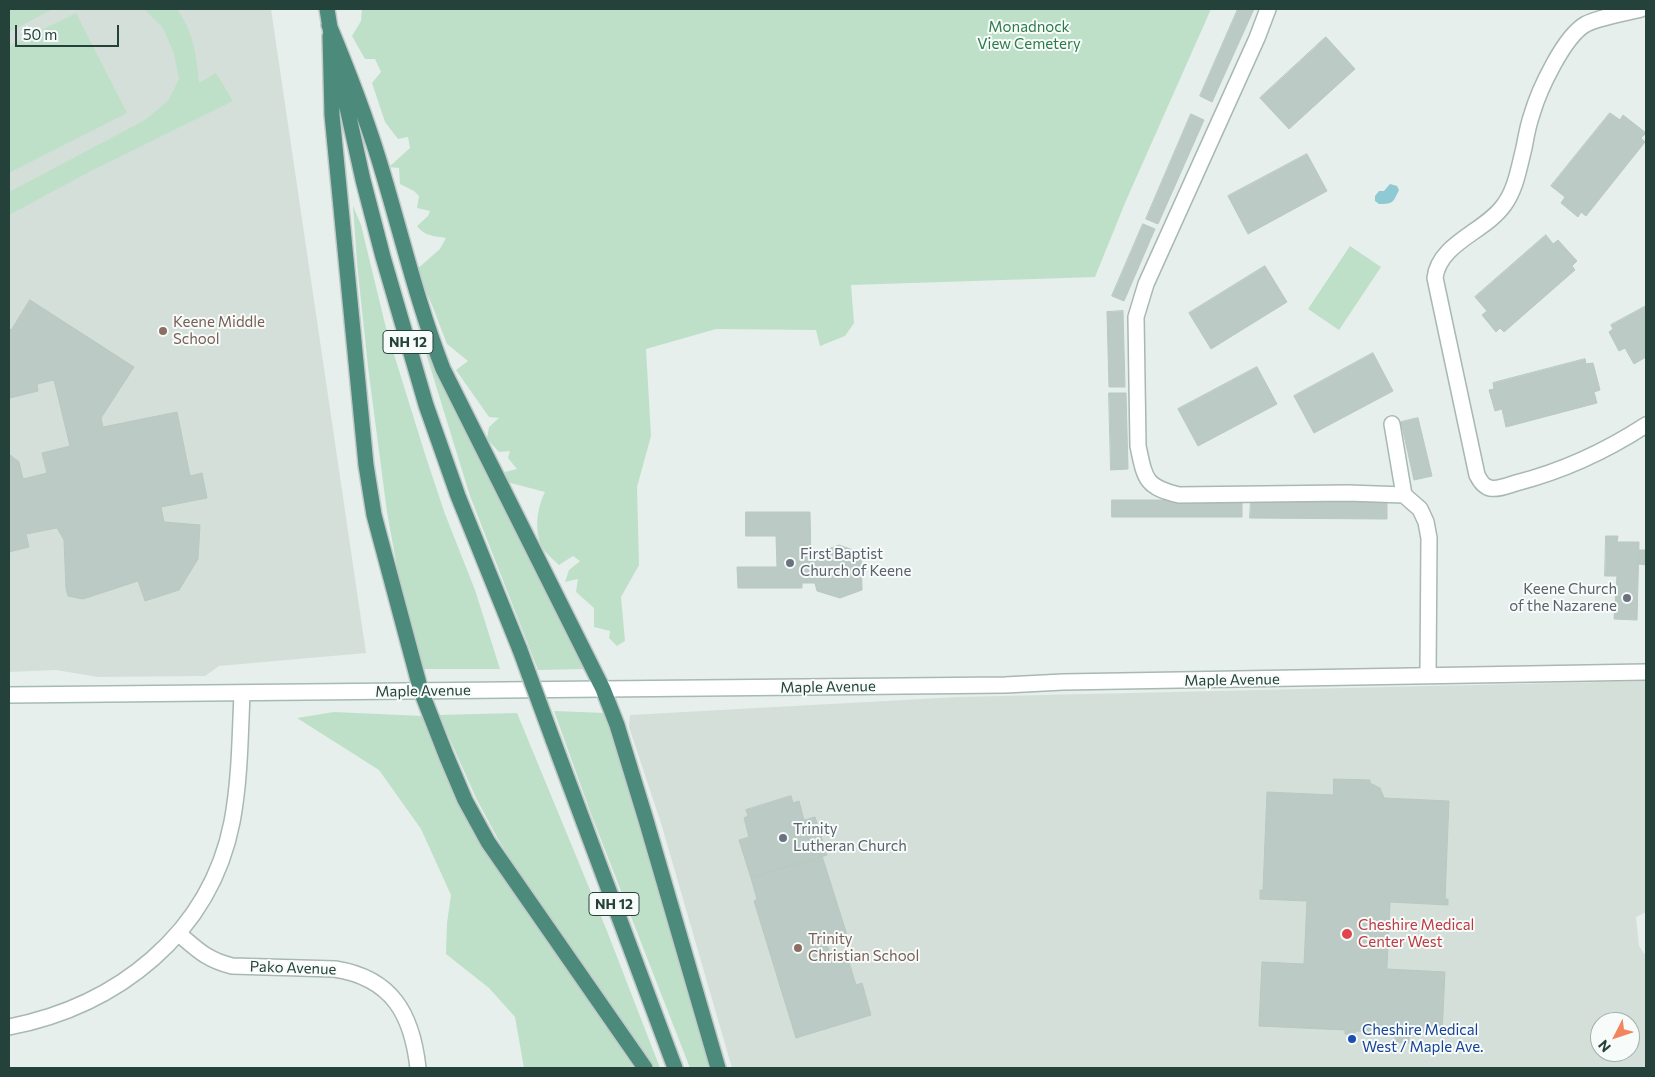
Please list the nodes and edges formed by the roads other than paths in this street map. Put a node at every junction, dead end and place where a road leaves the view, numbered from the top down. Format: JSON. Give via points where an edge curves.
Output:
{"nodes":[{"id":1,"x":327,"y":9,"type":"edge"},
{"id":2,"x":1268,"y":9,"type":"edge"},
{"id":3,"x":1641,"y":9,"type":"edge"},
{"id":4,"x":329,"y":24,"type":"junction"},
{"id":5,"x":1392,"y":424,"type":"dead end"},
{"id":6,"x":1646,"y":425,"type":"edge"},
{"id":7,"x":1404,"y":494,"type":"junction"},
{"id":8,"x":1646,"y":672,"type":"edge"},
{"id":9,"x":1428,"y":676,"type":"junction"},
{"id":10,"x":603,"y":689,"type":"junction"},
{"id":11,"x":421,"y":691,"type":"junction"},
{"id":12,"x":242,"y":694,"type":"junction"},
{"id":13,"x":9,"y":695,"type":"edge"},
{"id":14,"x":179,"y":934,"type":"junction"},
{"id":15,"x":9,"y":1027,"type":"edge"},
{"id":16,"x":418,"y":1068,"type":"edge"},
{"id":17,"x":645,"y":1068,"type":"edge"},
{"id":18,"x":675,"y":1068,"type":"edge"},
{"id":19,"x":718,"y":1068,"type":"edge"}],
"edges":[{"from":1,"to":4,"type":"highway","number":"NH 12"},
{"from":2,"to":7,"type":"street","via":[[1146,284],[1136,317],[1138,446],[1142,467],[1153,486],[1179,495]]},
{"from":3,"to":6,"type":"street","via":[[1588,24],[1567,41],[1532,114],[1512,192],[1504,206],[1440,260],[1435,278],[1477,475],[1482,484],[1498,488],[1533,479],[1613,446]]},
{"from":4,"to":10,"type":"highway","via":[[378,156],[427,328],[443,369]]},
{"from":4,"to":11,"type":"highway","via":[[332,116],[366,465],[374,515]]},
{"from":4,"to":18,"type":"highway","number":"NH 12","bridge":true,"via":[[363,180],[426,404]]},
{"from":5,"to":7,"type":"street"},
{"from":7,"to":9,"type":"street","via":[[1420,509],[1429,538]]},
{"from":8,"to":9,"type":"street","name":"Maple Avenue"},
{"from":9,"to":10,"type":"street","name":"Maple Avenue"},
{"from":10,"to":11,"type":"street","name":"Maple Avenue"},
{"from":10,"to":19,"type":"highway","via":[[617,725]]},
{"from":11,"to":12,"type":"street","name":"Maple Avenue"},
{"from":11,"to":17,"type":"highway","via":[[458,782],[488,842]]},
{"from":12,"to":13,"type":"street","name":"Maple Avenue"},
{"from":12,"to":14,"type":"street","via":[[236,793],[222,861],[196,912]]},
{"from":14,"to":15,"type":"street","via":[[158,955],[95,998],[37,1021]]},
{"from":14,"to":16,"type":"street","name":"Pako Avenue","via":[[216,962],[232,966],[336,969],[369,978],[385,989],[399,1006],[410,1028]]}]}
